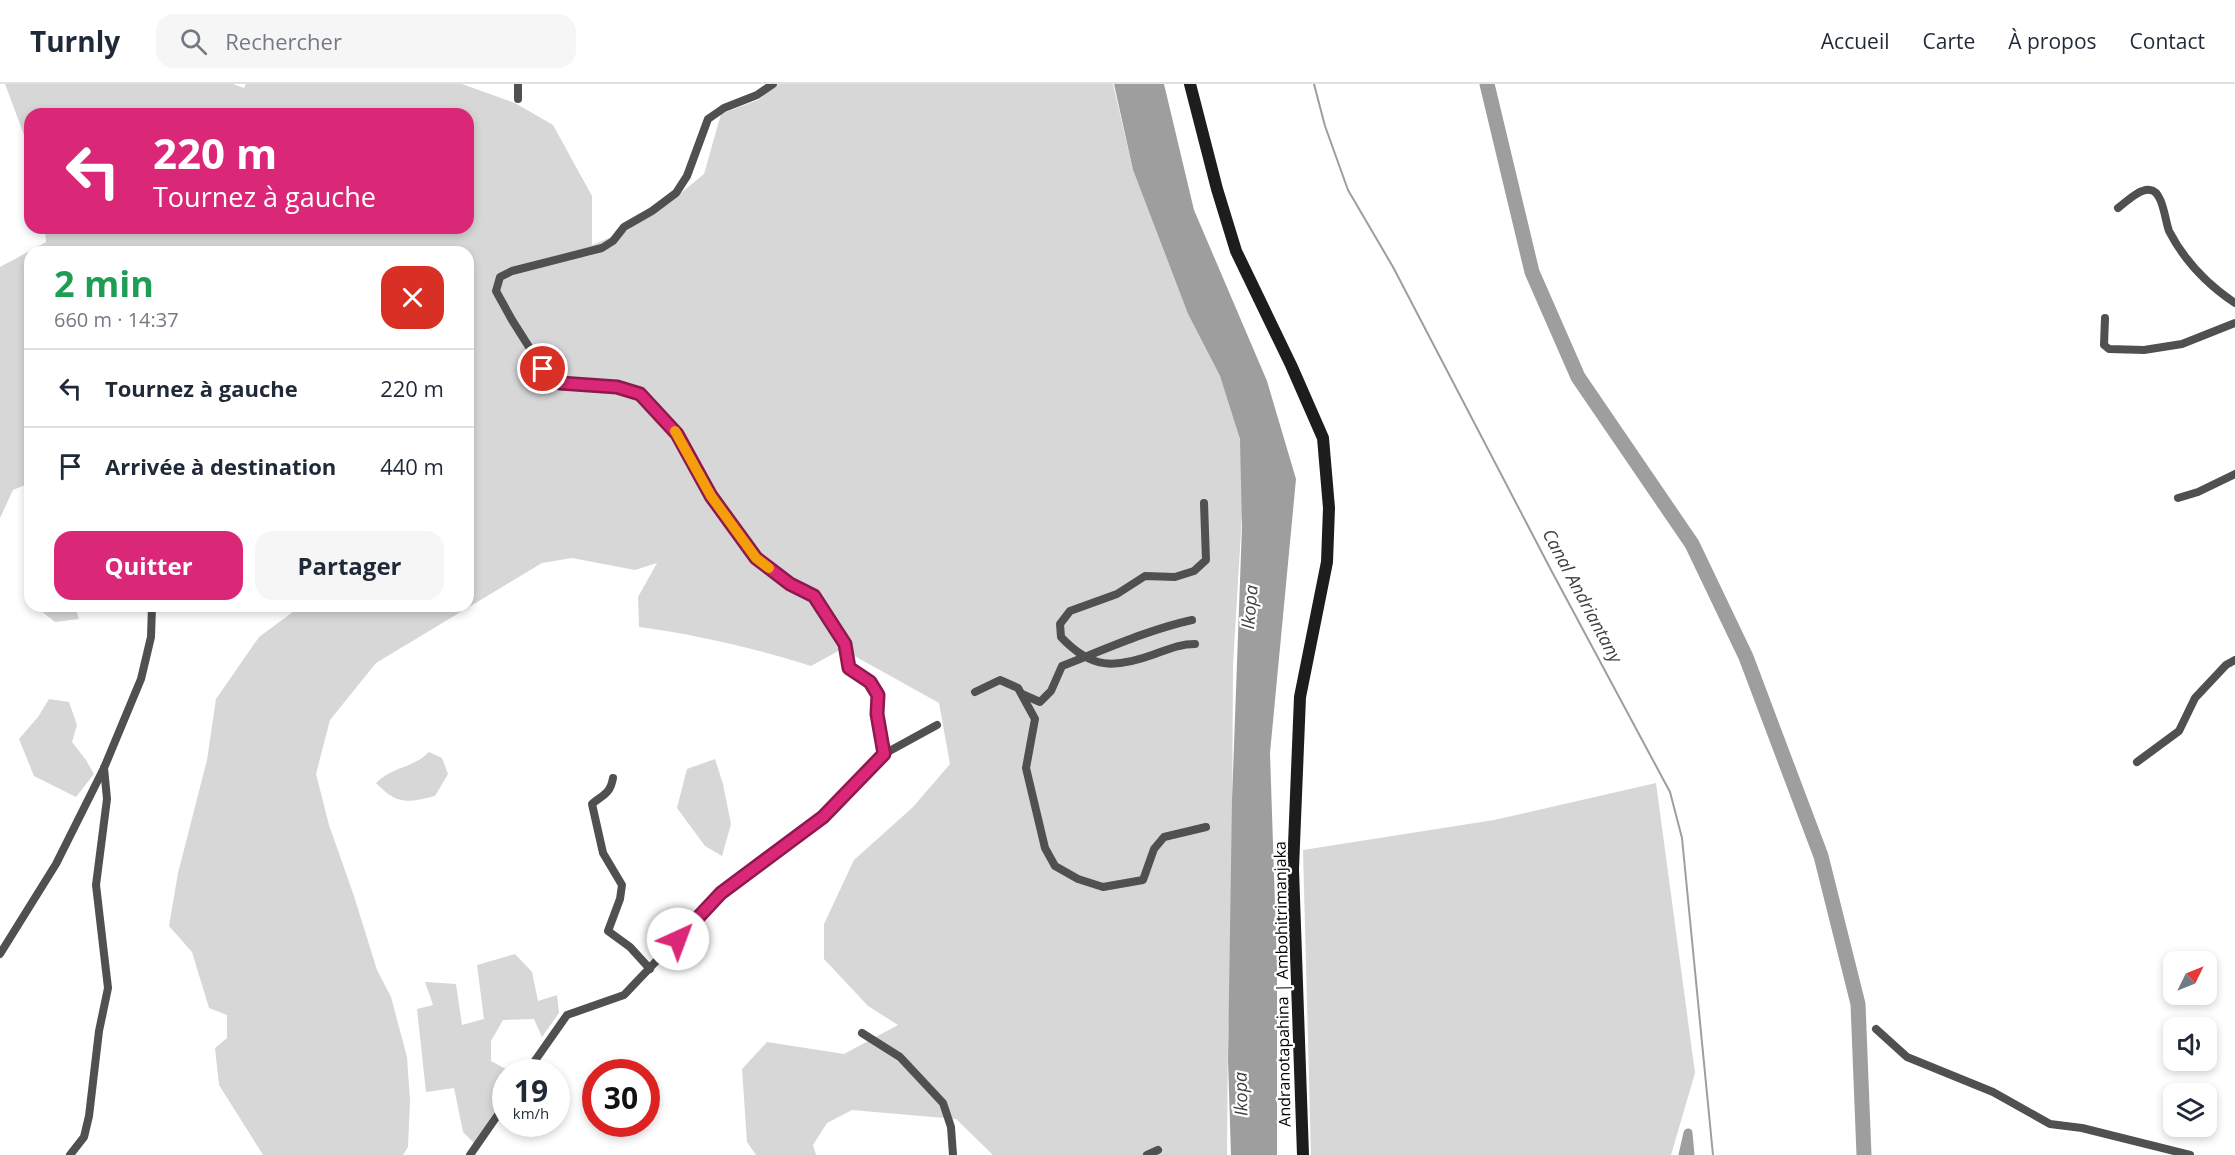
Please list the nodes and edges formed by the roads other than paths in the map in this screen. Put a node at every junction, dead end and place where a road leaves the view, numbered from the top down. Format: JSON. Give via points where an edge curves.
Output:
{"nodes":[{"id":1,"x":518,"y":84,"type":"edge"},
{"id":2,"x":773,"y":84,"type":"edge"},
{"id":3,"x":1190,"y":84,"type":"edge"},
{"id":4,"x":518,"y":99,"type":"dead end"},
{"id":5,"x":2118,"y":208,"type":"dead end"},
{"id":6,"x":2235,"y":303,"type":"edge"},
{"id":7,"x":2105,"y":318,"type":"dead end"},
{"id":8,"x":2235,"y":323,"type":"edge"},
{"id":9,"x":2235,"y":474,"type":"edge"},
{"id":10,"x":2178,"y":498,"type":"dead end"},
{"id":11,"x":1204,"y":503,"type":"dead end"},
{"id":12,"x":152,"y":612,"type":"edge"},
{"id":13,"x":1192,"y":620,"type":"dead end"},
{"id":14,"x":1195,"y":644,"type":"dead end"},
{"id":15,"x":1086,"y":657,"type":"junction"},
{"id":16,"x":2235,"y":660,"type":"edge"},
{"id":17,"x":975,"y":692,"type":"dead end"},
{"id":18,"x":1021,"y":693,"type":"junction"},
{"id":19,"x":937,"y":725,"type":"dead end"},
{"id":20,"x":884,"y":754,"type":"junction"},
{"id":21,"x":2138,"y":762,"type":"dead end"},
{"id":22,"x":104,"y":768,"type":"junction"},
{"id":23,"x":613,"y":778,"type":"dead end"},
{"id":24,"x":1206,"y":827,"type":"dead end"},
{"id":25,"x":0,"y":954,"type":"edge"},
{"id":26,"x":650,"y":969,"type":"junction"},
{"id":27,"x":1876,"y":1029,"type":"dead end"},
{"id":28,"x":862,"y":1033,"type":"dead end"},
{"id":29,"x":536,"y":1059,"type":"edge"},
{"id":30,"x":492,"y":1123,"type":"edge"},
{"id":31,"x":2147,"y":1144,"type":"junction"},
{"id":32,"x":1158,"y":1150,"type":"dead end"},
{"id":33,"x":70,"y":1155,"type":"edge"},
{"id":34,"x":470,"y":1155,"type":"edge"},
{"id":35,"x":953,"y":1155,"type":"edge"},
{"id":36,"x":1147,"y":1155,"type":"edge"},
{"id":37,"x":1303,"y":1155,"type":"edge"},
{"id":38,"x":2149,"y":1155,"type":"edge"},
{"id":39,"x":2190,"y":1155,"type":"edge"}],
"edges":[{"from":1,"to":4,"type":"street"},
{"from":2,"to":20,"type":"street","via":[[708,119],[687,176],[676,193],[624,226],[613,241],[602,248],[512,271],[500,277],[496,291],[543,369],[560,383],[617,387],[640,394],[677,434],[711,496],[756,558],[790,584],[814,596],[845,644],[849,668],[870,682],[878,695]]},
{"from":3,"to":37,"type":"main road","name":"Andranotapahina | Ambohitrimanjaka","via":[[1236,252],[1323,438],[1329,508],[1327,562],[1300,697],[1293,870]]},
{"from":5,"to":6,"type":"street","via":[[2142,191],[2156,193],[2168,229],[2187,260]]},
{"from":7,"to":8,"type":"street","via":[[2104,345],[2109,349],[2144,350],[2182,344]]},
{"from":9,"to":10,"type":"street"},
{"from":11,"to":15,"type":"street","via":[[1206,560],[1194,571],[1174,577],[1145,576],[1117,594],[1070,611],[1060,624],[1061,637],[1076,653]]},
{"from":12,"to":22,"type":"street","via":[[151,637],[141,679]]},
{"from":13,"to":15,"type":"street"},
{"from":14,"to":15,"type":"street","via":[[1175,646],[1119,665]]},
{"from":15,"to":18,"type":"street","via":[[1062,666],[1051,691],[1040,702]]},
{"from":16,"to":21,"type":"street","via":[[2195,698],[2179,731]]},
{"from":17,"to":18,"type":"street","via":[[1000,680]]},
{"from":18,"to":24,"type":"street","via":[[1035,719],[1026,768],[1045,848],[1055,866],[1103,888],[1143,880],[1154,849],[1164,837]]},
{"from":19,"to":20,"type":"street"},
{"from":20,"to":26,"type":"street","via":[[823,817],[721,893]]},
{"from":22,"to":25,"type":"street","via":[[56,864]]},
{"from":22,"to":33,"type":"street","via":[[107,799],[96,885],[108,988],[89,1116],[84,1137]]},
{"from":23,"to":26,"type":"street","via":[[603,799],[592,804],[603,853],[621,885],[608,931]]},
{"from":26,"to":29,"type":"street","via":[[624,995],[567,1015]]},
{"from":27,"to":31,"type":"street","via":[[1907,1057],[1993,1092],[2050,1124]]},
{"from":28,"to":35,"type":"street","via":[[900,1056],[943,1103],[951,1127]]},
{"from":30,"to":34,"type":"street"},
{"from":31,"to":38,"type":"street"},
{"from":31,"to":39,"type":"street"},
{"from":32,"to":36,"type":"street"}]}
